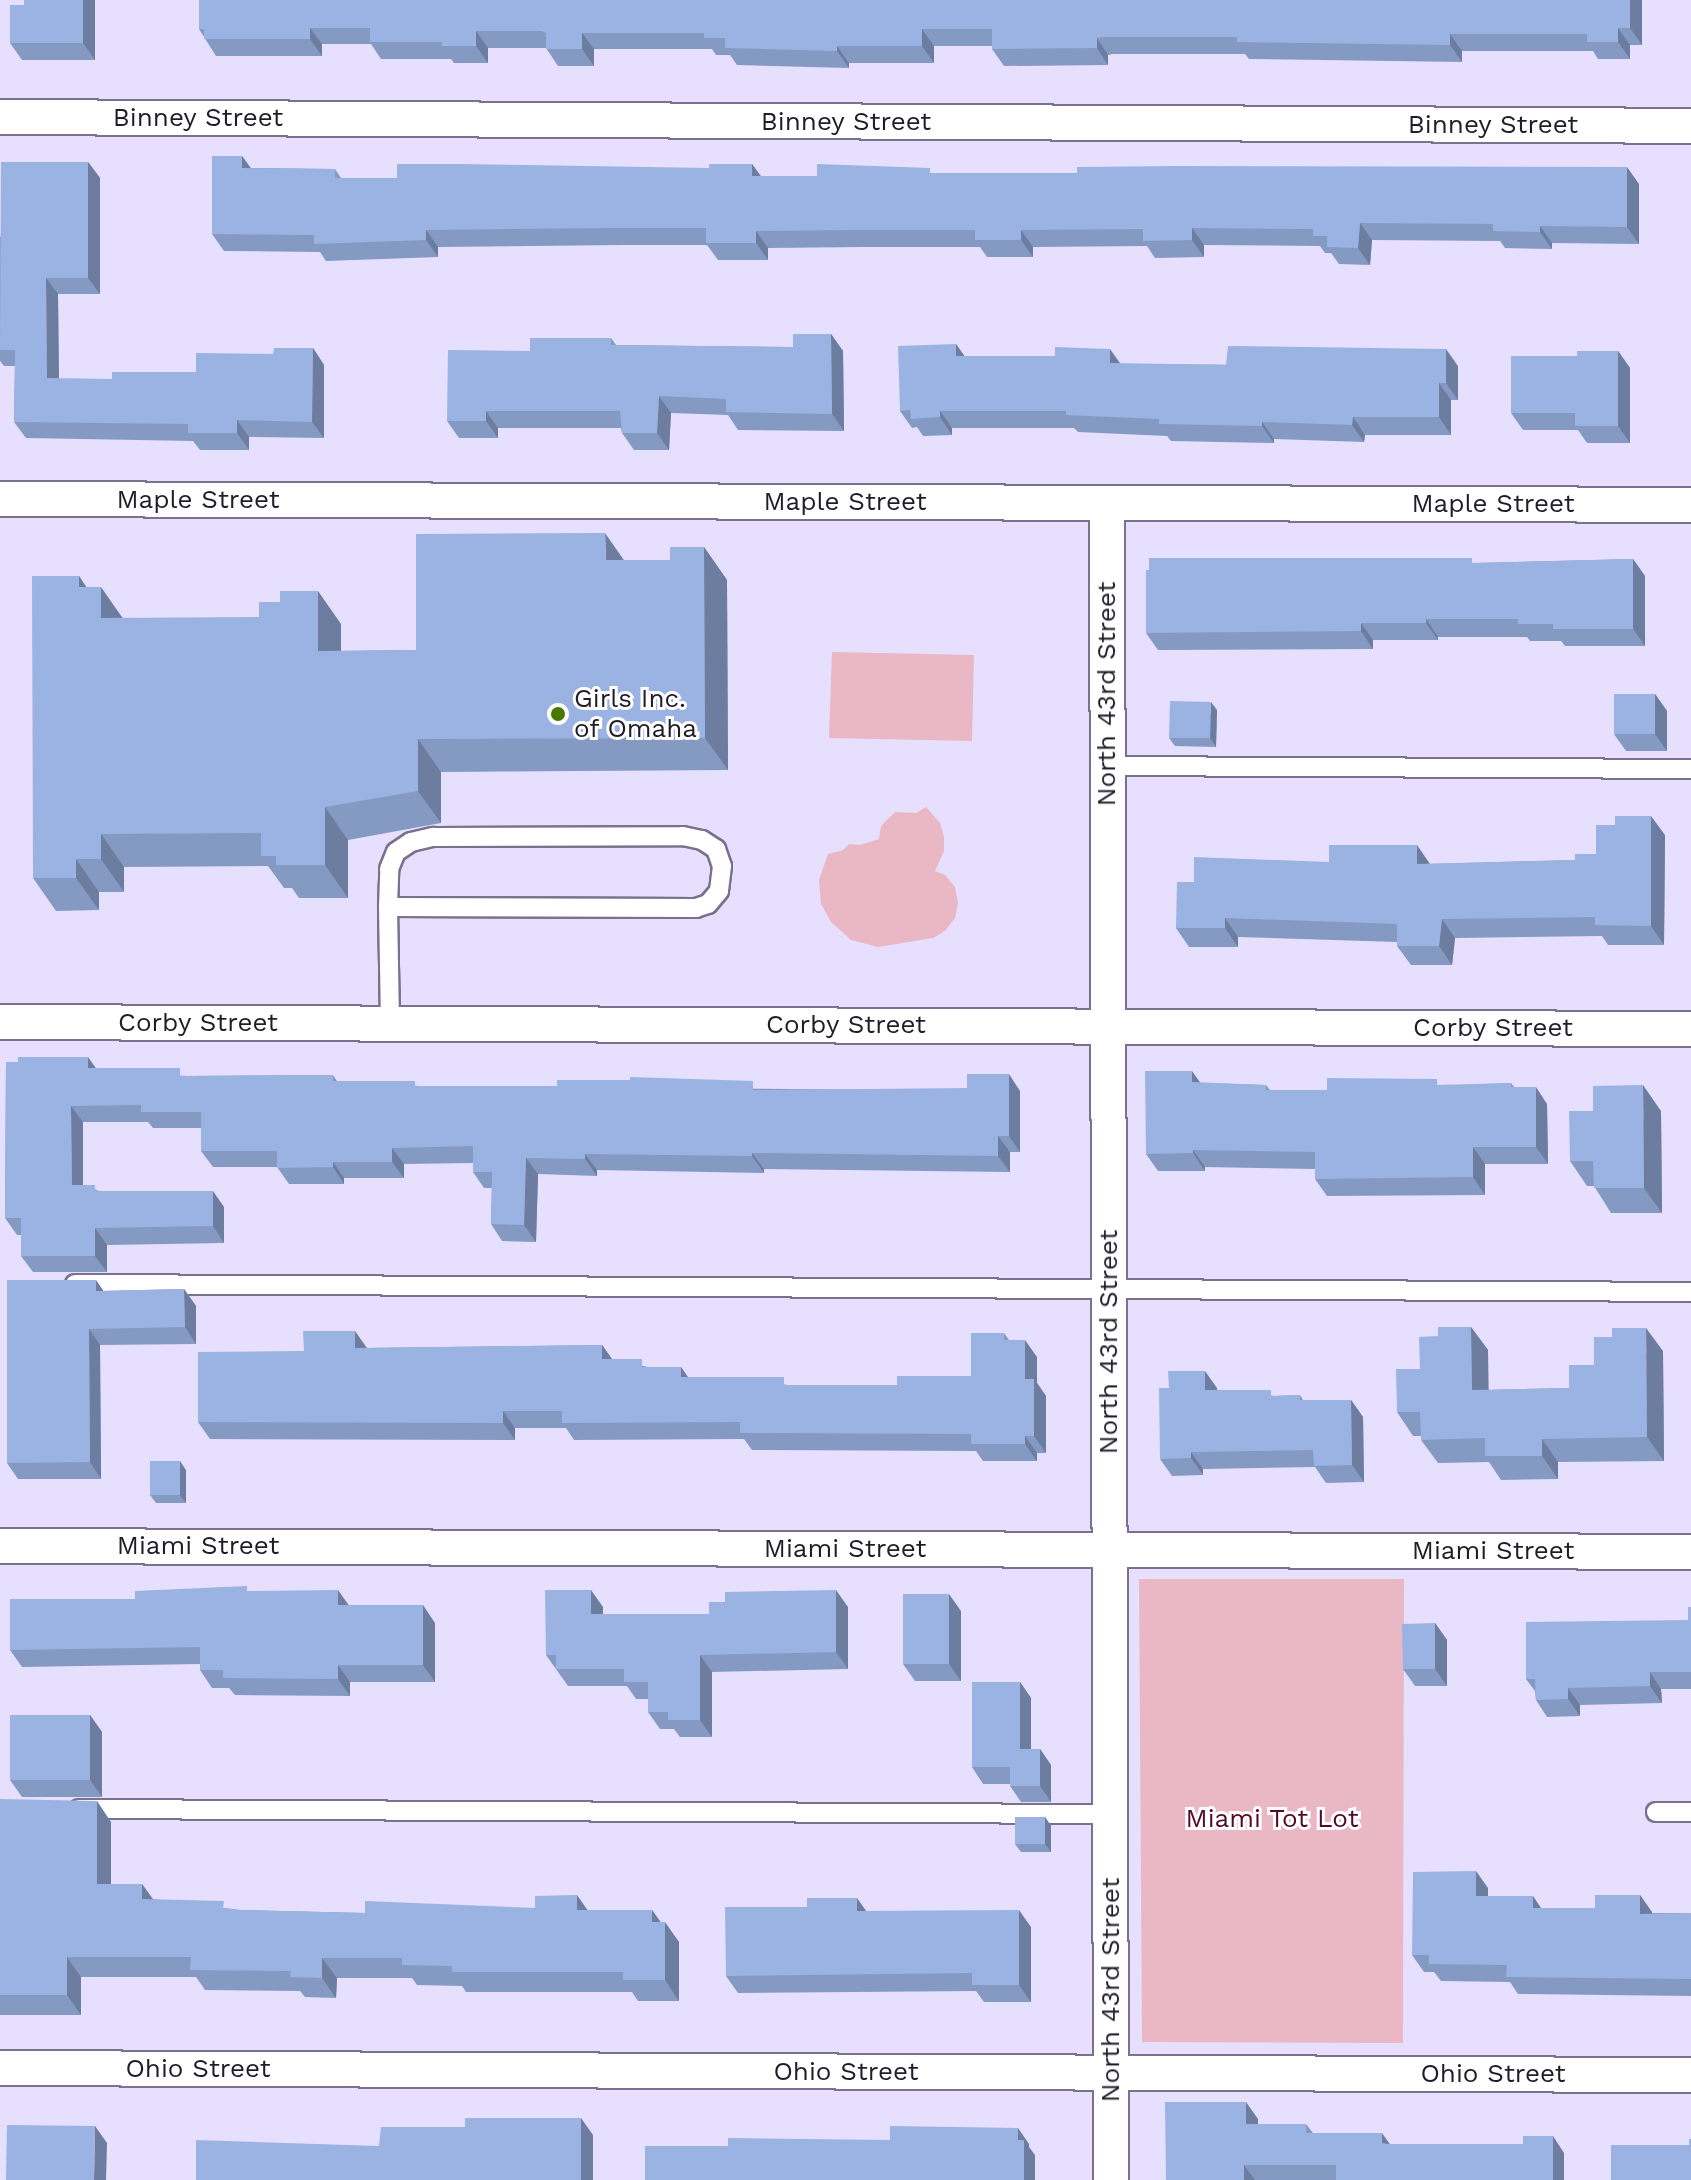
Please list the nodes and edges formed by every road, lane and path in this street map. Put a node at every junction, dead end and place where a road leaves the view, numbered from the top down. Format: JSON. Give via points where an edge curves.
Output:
{"nodes":[{"id":1,"x":0,"y":117,"type":"edge"},
{"id":2,"x":1691,"y":126,"type":"edge"},
{"id":3,"x":0,"y":499,"type":"edge"},
{"id":4,"x":1107,"y":503,"type":"junction"},
{"id":5,"x":1691,"y":505,"type":"edge"},
{"id":6,"x":1107,"y":766,"type":"junction"},
{"id":7,"x":1691,"y":769,"type":"edge"},
{"id":8,"x":388,"y":907,"type":"junction"},
{"id":9,"x":0,"y":1022,"type":"edge"},
{"id":10,"x":390,"y":1023,"type":"junction"},
{"id":11,"x":1107,"y":1026,"type":"junction"},
{"id":12,"x":1691,"y":1029,"type":"edge"},
{"id":13,"x":63,"y":1284,"type":"edge"},
{"id":14,"x":1108,"y":1289,"type":"junction"},
{"id":15,"x":1691,"y":1292,"type":"edge"},
{"id":16,"x":0,"y":1546,"type":"edge"},
{"id":17,"x":1110,"y":1551,"type":"junction"},
{"id":18,"x":1691,"y":1552,"type":"edge"},
{"id":19,"x":63,"y":1809,"type":"edge"},
{"id":20,"x":1656,"y":1812,"type":"dead end"},
{"id":21,"x":1691,"y":1812,"type":"edge"},
{"id":22,"x":1110,"y":1814,"type":"junction"},
{"id":23,"x":0,"y":2068,"type":"edge"},
{"id":24,"x":1111,"y":2073,"type":"junction"},
{"id":25,"x":1691,"y":2075,"type":"edge"},
{"id":26,"x":1111,"y":2180,"type":"edge"}],
"edges":[{"from":1,"to":2,"type":"street","name":"Binney Street"},
{"from":3,"to":4,"type":"street","name":"Maple Street"},
{"from":4,"to":5,"type":"street","name":"Maple Street"},
{"from":4,"to":6,"type":"street","name":"North 43rd Street"},
{"from":6,"to":7,"type":"lane"},
{"from":6,"to":11,"type":"street","name":"North 43rd Street"},
{"from":8,"to":8,"type":"lane","via":[[696,908],[719,891],[722,866],[716,849],[683,836],[433,837],[396,852],[389,869]]},
{"from":8,"to":10,"type":"lane"},
{"from":9,"to":10,"type":"street","name":"Corby Street"},
{"from":10,"to":11,"type":"street","name":"Corby Street"},
{"from":11,"to":12,"type":"street","name":"Corby Street"},
{"from":11,"to":14,"type":"street","name":"North 43rd Street"},
{"from":13,"to":14,"type":"lane"},
{"from":14,"to":15,"type":"lane"},
{"from":14,"to":17,"type":"street","name":"North 43rd Street"},
{"from":16,"to":17,"type":"street","name":"Miami Street"},
{"from":17,"to":18,"type":"street","name":"Miami Street"},
{"from":17,"to":22,"type":"street","name":"North 43rd Street"},
{"from":19,"to":22,"type":"lane"},
{"from":20,"to":21,"type":"lane"},
{"from":22,"to":24,"type":"street","name":"North 43rd Street"},
{"from":23,"to":24,"type":"street","name":"Ohio Street"},
{"from":24,"to":25,"type":"street","name":"Ohio Street"},
{"from":24,"to":26,"type":"street","name":"North 43rd Street"}]}
